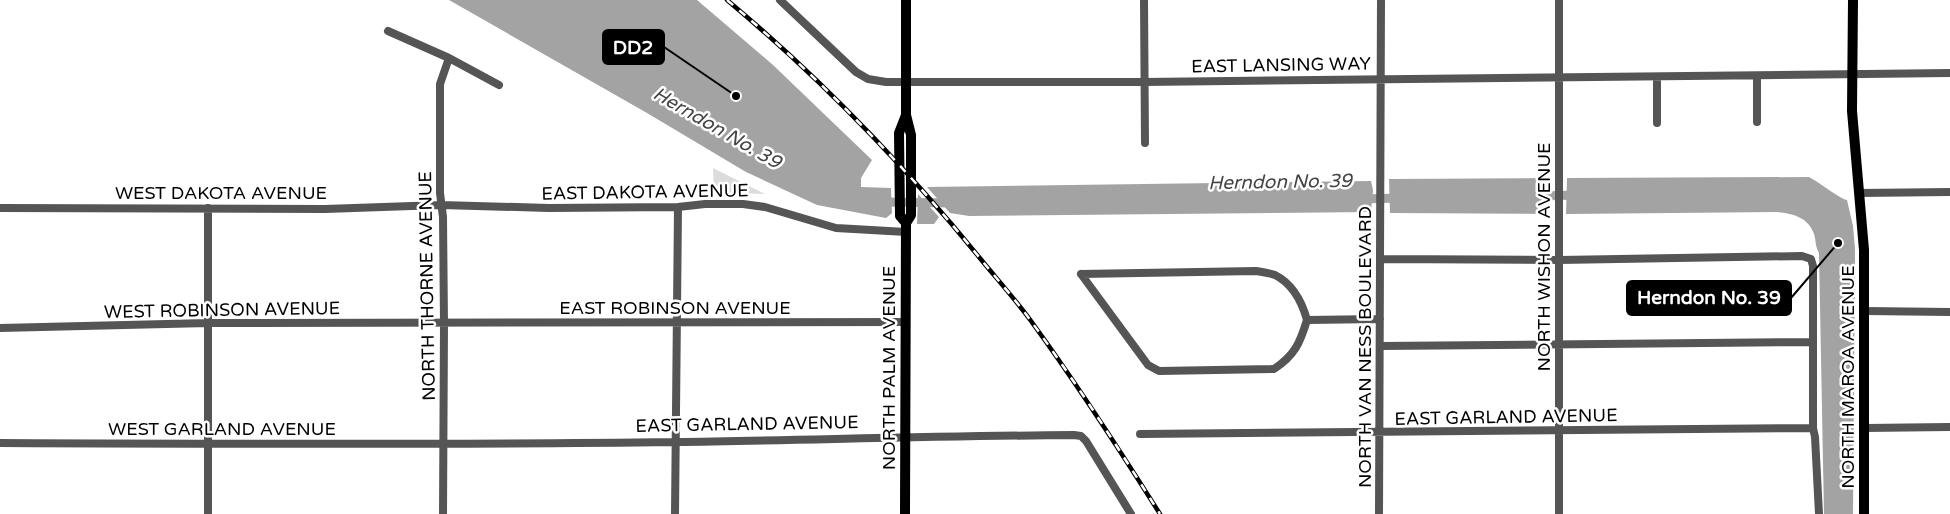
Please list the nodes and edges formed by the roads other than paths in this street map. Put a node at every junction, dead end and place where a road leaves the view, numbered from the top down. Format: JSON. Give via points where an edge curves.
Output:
{"nodes":[{"id":1,"x":780,"y":0,"type":"edge"},
{"id":2,"x":906,"y":0,"type":"edge"},
{"id":3,"x":1144,"y":0,"type":"edge"},
{"id":4,"x":1381,"y":0,"type":"edge"},
{"id":5,"x":1559,"y":0,"type":"edge"},
{"id":6,"x":1852,"y":0,"type":"edge"},
{"id":7,"x":388,"y":31,"type":"dead end"},
{"id":8,"x":449,"y":58,"type":"junction"},
{"id":9,"x":1950,"y":73,"type":"edge"},
{"id":10,"x":1851,"y":74,"type":"junction"},
{"id":11,"x":1757,"y":76,"type":"junction"},
{"id":12,"x":1559,"y":77,"type":"junction"},
{"id":13,"x":1657,"y":77,"type":"junction"},
{"id":14,"x":1380,"y":79,"type":"junction"},
{"id":15,"x":1144,"y":82,"type":"junction"},
{"id":16,"x":907,"y":83,"type":"junction"},
{"id":17,"x":499,"y":85,"type":"dead end"},
{"id":18,"x":906,"y":115,"type":"junction"},
{"id":19,"x":1757,"y":122,"type":"dead end"},
{"id":20,"x":1657,"y":123,"type":"dead end"},
{"id":21,"x":1145,"y":144,"type":"dead end"},
{"id":22,"x":1950,"y":192,"type":"edge"},
{"id":23,"x":1859,"y":193,"type":"junction"},
{"id":24,"x":441,"y":205,"type":"junction"},
{"id":25,"x":678,"y":207,"type":"junction"},
{"id":26,"x":0,"y":208,"type":"edge"},
{"id":27,"x":208,"y":208,"type":"junction"},
{"id":28,"x":905,"y":221,"type":"junction"},
{"id":29,"x":1380,"y":259,"type":"junction"},
{"id":30,"x":1559,"y":260,"type":"junction"},
{"id":31,"x":1864,"y":310,"type":"junction"},
{"id":32,"x":1950,"y":312,"type":"edge"},
{"id":33,"x":1307,"y":320,"type":"junction"},
{"id":34,"x":1380,"y":320,"type":"junction"},
{"id":35,"x":905,"y":322,"type":"junction"},
{"id":36,"x":208,"y":323,"type":"junction"},
{"id":37,"x":677,"y":323,"type":"junction"},
{"id":38,"x":444,"y":324,"type":"junction"},
{"id":39,"x":0,"y":328,"type":"edge"},
{"id":40,"x":1813,"y":342,"type":"junction"},
{"id":41,"x":1559,"y":345,"type":"junction"},
{"id":42,"x":1380,"y":346,"type":"junction"},
{"id":43,"x":1950,"y":427,"type":"edge"},
{"id":44,"x":1813,"y":428,"type":"junction"},
{"id":45,"x":1865,"y":428,"type":"junction"},
{"id":46,"x":1560,"y":431,"type":"junction"},
{"id":47,"x":1379,"y":433,"type":"junction"},
{"id":48,"x":1140,"y":434,"type":"dead end"},
{"id":49,"x":906,"y":436,"type":"junction"},
{"id":50,"x":676,"y":442,"type":"junction"},
{"id":51,"x":0,"y":443,"type":"edge"},
{"id":52,"x":443,"y":443,"type":"junction"},
{"id":53,"x":209,"y":444,"type":"junction"},
{"id":54,"x":208,"y":514,"type":"edge"},
{"id":55,"x":443,"y":514,"type":"edge"},
{"id":56,"x":676,"y":514,"type":"edge"},
{"id":57,"x":905,"y":514,"type":"edge"},
{"id":58,"x":1131,"y":514,"type":"edge"},
{"id":59,"x":1379,"y":514,"type":"edge"},
{"id":60,"x":1559,"y":514,"type":"edge"},
{"id":61,"x":1819,"y":514,"type":"edge"},
{"id":62,"x":1864,"y":514,"type":"edge"}],
"edges":[{"from":1,"to":16,"type":"street","name":"EAST LANSING WAY","via":[[856,72],[868,79]]},
{"from":2,"to":16,"type":"main road","name":"NORTH PALM AVENUE"},
{"from":3,"to":15,"type":"street"},
{"from":4,"to":14,"type":"street","name":"NORTH VAN NESS BOULEVARD"},
{"from":5,"to":12,"type":"street","name":"NORTH WISHON AVENUE"},
{"from":6,"to":10,"type":"main road","name":"NORTH MAROA AVENUE"},
{"from":7,"to":8,"type":"street"},
{"from":8,"to":17,"type":"street"},
{"from":8,"to":24,"type":"street","name":"NORTH THORNE AVENUE","via":[[440,84]]},
{"from":9,"to":10,"type":"street","name":"EAST LANSING WAY"},
{"from":10,"to":11,"type":"street","name":"EAST LANSING WAY"},
{"from":10,"to":23,"type":"main road","name":"NORTH MAROA AVENUE"},
{"from":11,"to":13,"type":"street","name":"EAST LANSING WAY"},
{"from":11,"to":19,"type":"street"},
{"from":12,"to":13,"type":"street","name":"EAST LANSING WAY"},
{"from":12,"to":14,"type":"street","name":"EAST LANSING WAY"},
{"from":12,"to":30,"type":"street","name":"NORTH WISHON AVENUE"},
{"from":13,"to":20,"type":"street"},
{"from":14,"to":15,"type":"street","name":"EAST LANSING WAY"},
{"from":14,"to":29,"type":"street","name":"NORTH VAN NESS BOULEVARD"},
{"from":15,"to":16,"type":"street","name":"EAST LANSING WAY"},
{"from":15,"to":21,"type":"street"},
{"from":16,"to":18,"type":"main road","name":"NORTH PALM AVENUE"},
{"from":18,"to":28,"type":"main road","name":"NORTH PALM AVENUE","via":[[911,134],[911,191]]},
{"from":18,"to":28,"type":"main road","name":"NORTH PALM AVENUE","via":[[899,133],[899,189]]},
{"from":22,"to":23,"type":"street"},
{"from":23,"to":31,"type":"main road","name":"NORTH MAROA AVENUE","via":[[1864,250]]},
{"from":24,"to":25,"type":"street","name":"EAST DAKOTA AVENUE"},
{"from":24,"to":27,"type":"street","name":"WEST DAKOTA AVENUE","via":[[325,209]]},
{"from":24,"to":38,"type":"street","name":"NORTH THORNE AVENUE"},
{"from":25,"to":28,"type":"street","name":"EAST DAKOTA AVENUE","via":[[743,204],[765,207],[836,228]]},
{"from":25,"to":37,"type":"street"},
{"from":26,"to":27,"type":"street","name":"WEST DAKOTA AVENUE"},
{"from":27,"to":36,"type":"street"},
{"from":28,"to":35,"type":"main road","name":"NORTH PALM AVENUE"},
{"from":29,"to":30,"type":"street"},
{"from":29,"to":34,"type":"street","name":"NORTH VAN NESS BOULEVARD"},
{"from":30,"to":40,"type":"street","via":[[1811,258]]},
{"from":30,"to":41,"type":"street","name":"NORTH WISHON AVENUE"},
{"from":31,"to":32,"type":"street"},
{"from":31,"to":45,"type":"main road","name":"NORTH MAROA AVENUE"},
{"from":33,"to":33,"type":"street","via":[[1292,288],[1275,275],[1256,271],[1081,274],[1148,364],[1159,371],[1274,369],[1296,349]]},
{"from":33,"to":34,"type":"street"},
{"from":34,"to":42,"type":"street","name":"NORTH VAN NESS BOULEVARD"},
{"from":35,"to":37,"type":"street","name":"EAST ROBINSON AVENUE"},
{"from":35,"to":49,"type":"main road","name":"NORTH PALM AVENUE"},
{"from":36,"to":38,"type":"street","name":"WEST ROBINSON AVENUE"},
{"from":36,"to":39,"type":"street","name":"WEST ROBINSON AVENUE"},
{"from":36,"to":53,"type":"street"},
{"from":37,"to":38,"type":"street","name":"EAST ROBINSON AVENUE"},
{"from":37,"to":50,"type":"street"},
{"from":38,"to":52,"type":"street","name":"NORTH THORNE AVENUE"},
{"from":40,"to":41,"type":"street"},
{"from":40,"to":44,"type":"street"},
{"from":41,"to":42,"type":"street"},
{"from":41,"to":46,"type":"street","name":"NORTH WISHON AVENUE"},
{"from":42,"to":47,"type":"street","name":"NORTH VAN NESS BOULEVARD"},
{"from":43,"to":45,"type":"street"},
{"from":44,"to":46,"type":"street","name":"EAST GARLAND AVENUE"},
{"from":44,"to":61,"type":"street"},
{"from":45,"to":62,"type":"main road","name":"NORTH MAROA AVENUE"},
{"from":46,"to":47,"type":"street","name":"EAST GARLAND AVENUE"},
{"from":46,"to":60,"type":"street","name":"NORTH WISHON AVENUE"},
{"from":47,"to":48,"type":"street","name":"EAST GARLAND AVENUE"},
{"from":47,"to":59,"type":"street","name":"NORTH VAN NESS BOULEVARD"},
{"from":49,"to":50,"type":"street","name":"EAST GARLAND AVENUE"},
{"from":49,"to":57,"type":"main road","name":"NORTH PALM AVENUE"},
{"from":49,"to":58,"type":"street","name":"EAST GARLAND AVENUE","via":[[1081,436]]},
{"from":50,"to":52,"type":"street","name":"EAST GARLAND AVENUE"},
{"from":50,"to":56,"type":"street"},
{"from":51,"to":53,"type":"street","name":"WEST GARLAND AVENUE"},
{"from":52,"to":53,"type":"street","name":"WEST GARLAND AVENUE"},
{"from":52,"to":55,"type":"street","name":"NORTH THORNE AVENUE"},
{"from":53,"to":54,"type":"street"}]}
